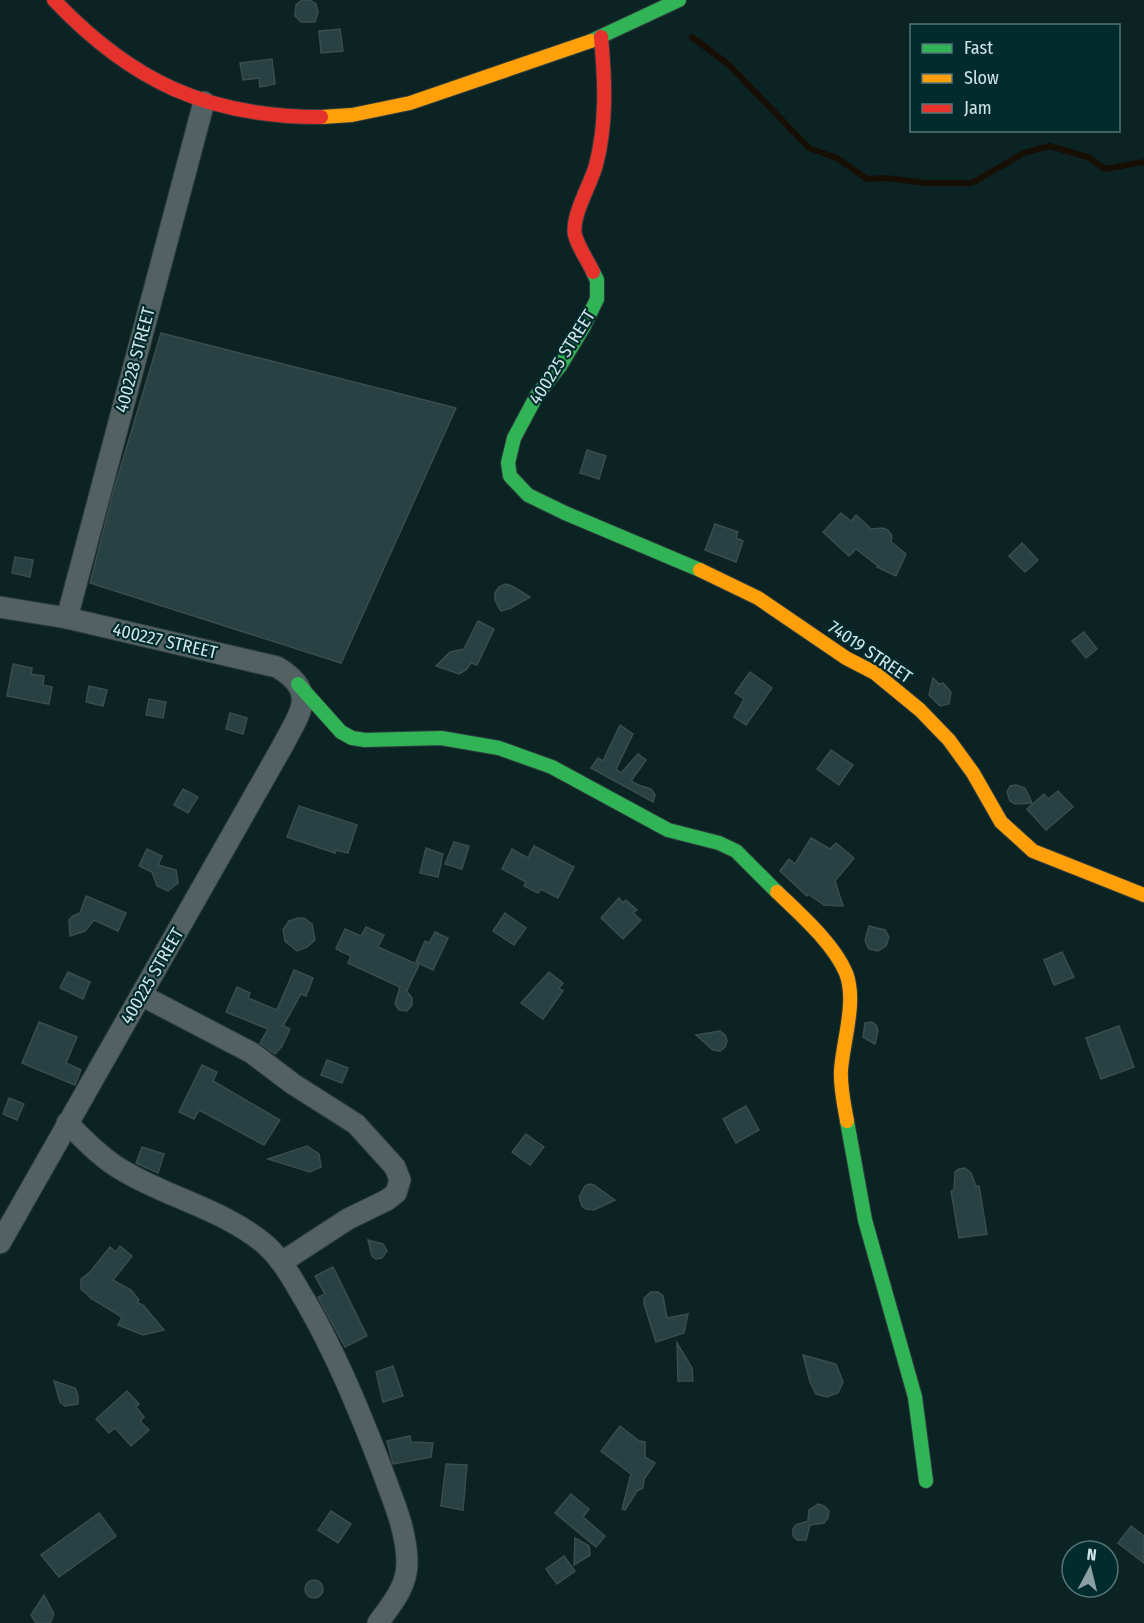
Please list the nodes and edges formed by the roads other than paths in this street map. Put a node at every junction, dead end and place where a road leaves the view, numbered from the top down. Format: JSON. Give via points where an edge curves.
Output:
{"nodes":[{"id":1,"x":54,"y":0,"type":"edge"},
{"id":2,"x":679,"y":0,"type":"edge"},
{"id":3,"x":601,"y":37,"type":"junction"},
{"id":4,"x":204,"y":102,"type":"junction"},
{"id":5,"x":528,"y":495,"type":"joint"},
{"id":6,"x":0,"y":607,"type":"edge"},
{"id":7,"x":67,"y":618,"type":"junction"},
{"id":8,"x":298,"y":684,"type":"junction"},
{"id":9,"x":1144,"y":895,"type":"edge"},
{"id":10,"x":141,"y":996,"type":"junction"},
{"id":11,"x":67,"y":1123,"type":"junction"},
{"id":12,"x":0,"y":1243,"type":"edge"},
{"id":13,"x":282,"y":1262,"type":"junction"},
{"id":14,"x":926,"y":1481,"type":"dead end"},
{"id":15,"x":378,"y":1623,"type":"edge"}],
"edges":[{"from":1,"to":4,"type":"street","via":[[114,55],[148,77]]},
{"from":2,"to":3,"type":"street"},
{"from":3,"to":4,"type":"street","via":[[382,110],[287,117]]},
{"from":3,"to":5,"type":"street","name":"400225 STREET","via":[[606,86],[601,137],[575,235],[597,280],[597,299],[584,328],[537,395],[509,451],[508,470]]},
{"from":4,"to":7,"type":"street","name":"400228 STREET"},
{"from":5,"to":9,"type":"street","name":"74019 STREET","via":[[719,578],[875,673],[949,740],[1001,822],[1033,851]]},
{"from":6,"to":7,"type":"street","name":"400227 STREET"},
{"from":7,"to":8,"type":"street","name":"400227 STREET","via":[[277,667]]},
{"from":8,"to":10,"type":"street","name":"400225 STREET","via":[[302,708]]},
{"from":8,"to":14,"type":"street","via":[[341,732],[352,738],[441,738],[499,748],[552,767],[668,830],[736,851],[831,950],[846,974],[849,992],[841,1071],[851,1145],[865,1220],[915,1397]]},
{"from":10,"to":11,"type":"street","name":"400225 STREET"},
{"from":10,"to":13,"type":"street","via":[[252,1053],[356,1124],[395,1167],[400,1180],[396,1193]]},
{"from":11,"to":12,"type":"street","name":"400225 STREET"},
{"from":11,"to":13,"type":"street","via":[[122,1170],[231,1222],[266,1245]]},
{"from":13,"to":15,"type":"street","via":[[322,1330],[359,1410],[399,1517],[406,1544],[404,1584]]}]}
